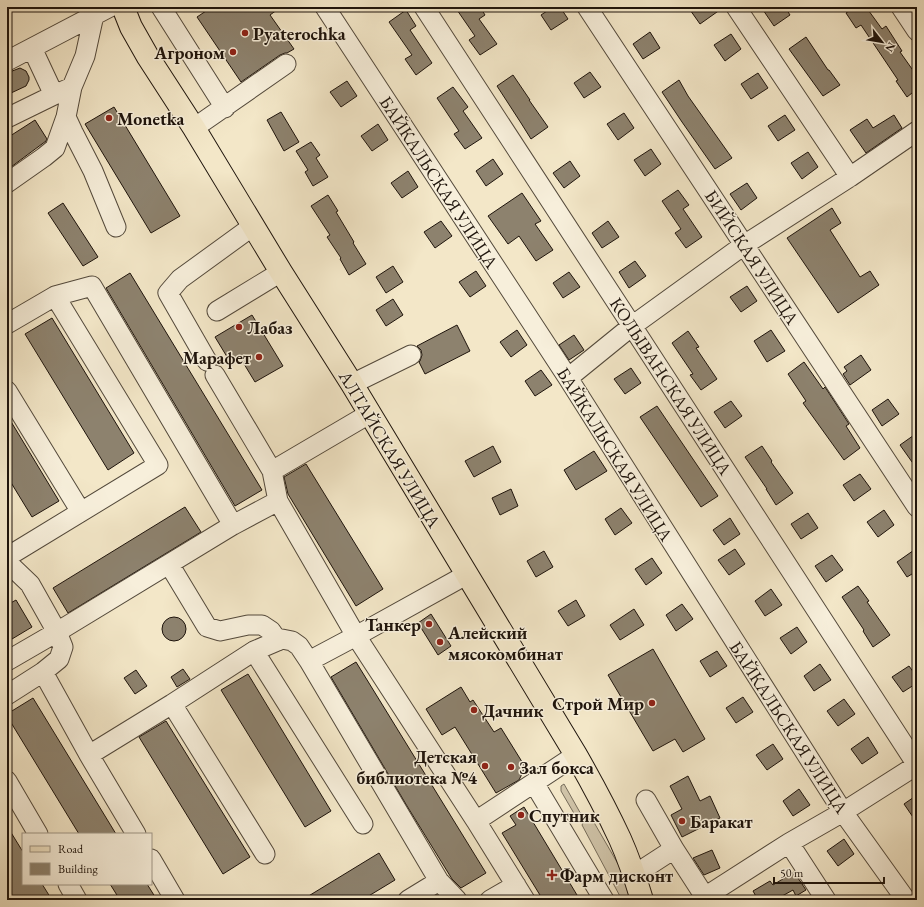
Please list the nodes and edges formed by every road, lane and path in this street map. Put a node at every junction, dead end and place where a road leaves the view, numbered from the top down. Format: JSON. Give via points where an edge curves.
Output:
{"nodes":[{"id":1,"x":123,"y":7,"type":"edge"},
{"id":2,"x":161,"y":7,"type":"edge"},
{"id":3,"x":325,"y":7,"type":"edge"},
{"id":4,"x":424,"y":7,"type":"edge"},
{"id":5,"x":587,"y":7,"type":"edge"},
{"id":6,"x":736,"y":7,"type":"edge"},
{"id":7,"x":901,"y":7,"type":"edge"},
{"id":8,"x":102,"y":11,"type":"edge"},
{"id":9,"x":917,"y":31,"type":"edge"},
{"id":10,"x":32,"y":48,"type":"junction"},
{"id":11,"x":7,"y":61,"type":"edge"},
{"id":12,"x":286,"y":64,"type":"dead end"},
{"id":13,"x":72,"y":87,"type":"junction"},
{"id":14,"x":54,"y":94,"type":"junction"},
{"id":15,"x":224,"y":108,"type":"junction"},
{"id":16,"x":66,"y":117,"type":"junction"},
{"id":17,"x":7,"y":118,"type":"edge"},
{"id":18,"x":194,"y":128,"type":"junction"},
{"id":19,"x":917,"y":131,"type":"edge"},
{"id":20,"x":850,"y":177,"type":"junction"},
{"id":21,"x":7,"y":182,"type":"edge"},
{"id":22,"x":253,"y":226,"type":"junction"},
{"id":23,"x":116,"y":227,"type":"dead end"},
{"id":24,"x":744,"y":245,"type":"junction"},
{"id":25,"x":281,"y":272,"type":"junction"},
{"id":26,"x":55,"y":296,"type":"junction"},
{"id":27,"x":217,"y":311,"type":"dead end"},
{"id":28,"x":7,"y":324,"type":"edge"},
{"id":29,"x":632,"y":326,"type":"junction"},
{"id":30,"x":411,"y":355,"type":"dead end"},
{"id":31,"x":568,"y":378,"type":"junction"},
{"id":32,"x":352,"y":384,"type":"junction"},
{"id":33,"x":7,"y":391,"type":"edge"},
{"id":34,"x":369,"y":414,"type":"junction"},
{"id":35,"x":272,"y":471,"type":"junction"},
{"id":36,"x":278,"y":501,"type":"junction"},
{"id":37,"x":917,"y":507,"type":"edge"},
{"id":38,"x":81,"y":512,"type":"junction"},
{"id":39,"x":233,"y":526,"type":"junction"},
{"id":40,"x":7,"y":557,"type":"edge"},
{"id":41,"x":7,"y":562,"type":"edge"},
{"id":42,"x":169,"y":564,"type":"junction"},
{"id":43,"x":466,"y":574,"type":"junction"},
{"id":44,"x":57,"y":632,"type":"junction"},
{"id":45,"x":356,"y":636,"type":"junction"},
{"id":46,"x":278,"y":641,"type":"junction"},
{"id":47,"x":254,"y":651,"type":"junction"},
{"id":48,"x":7,"y":661,"type":"edge"},
{"id":49,"x":309,"y":661,"type":"junction"},
{"id":50,"x":43,"y":672,"type":"junction"},
{"id":51,"x":7,"y":695,"type":"edge"},
{"id":52,"x":172,"y":704,"type":"junction"},
{"id":53,"x":89,"y":755,"type":"junction"},
{"id":54,"x":576,"y":756,"type":"junction"},
{"id":55,"x":917,"y":765,"type":"edge"},
{"id":56,"x":7,"y":781,"type":"edge"},
{"id":57,"x":534,"y":783,"type":"junction"},
{"id":58,"x":646,"y":800,"type":"dead end"},
{"id":59,"x":843,"y":812,"type":"junction"},
{"id":60,"x":476,"y":820,"type":"junction"},
{"id":61,"x":363,"y":824,"type":"dead end"},
{"id":62,"x":37,"y":833,"type":"edge"},
{"id":63,"x":135,"y":833,"type":"edge"},
{"id":64,"x":789,"y":843,"type":"junction"},
{"id":65,"x":674,"y":849,"type":"junction"},
{"id":66,"x":265,"y":854,"type":"dead end"},
{"id":67,"x":152,"y":861,"type":"edge"},
{"id":68,"x":634,"y":875,"type":"junction"},
{"id":69,"x":438,"y":881,"type":"junction"},
{"id":70,"x":69,"y":885,"type":"edge"},
{"id":71,"x":521,"y":893,"type":"edge"},
{"id":72,"x":702,"y":898,"type":"edge"},
{"id":73,"x":77,"y":900,"type":"edge"},
{"id":74,"x":175,"y":900,"type":"edge"},
{"id":75,"x":408,"y":900,"type":"edge"},
{"id":76,"x":456,"y":900,"type":"edge"},
{"id":77,"x":490,"y":900,"type":"edge"},
{"id":78,"x":604,"y":900,"type":"edge"},
{"id":79,"x":642,"y":900,"type":"edge"},
{"id":80,"x":826,"y":900,"type":"edge"},
{"id":81,"x":906,"y":900,"type":"edge"}],
"edges":[{"from":1,"to":18,"type":"main road","name":"АЛТАЙСКАЯ УЛИЦА","via":[[148,57]]},
{"from":2,"to":15,"type":"street"},
{"from":3,"to":31,"type":"street","name":"БАЙКАЛЬСКАЯ УЛИЦА"},
{"from":4,"to":29,"type":"street","name":"КОЛЫВАНСКАЯ УЛИЦА"},
{"from":5,"to":24,"type":"street","name":"БИЙСКАЯ УЛИЦА"},
{"from":6,"to":20,"type":"street"},
{"from":7,"to":9,"type":"street"},
{"from":8,"to":10,"type":"street"},
{"from":8,"to":13,"type":"street"},
{"from":10,"to":11,"type":"street"},
{"from":10,"to":14,"type":"street"},
{"from":12,"to":15,"type":"street"},
{"from":13,"to":14,"type":"street"},
{"from":13,"to":16,"type":"street"},
{"from":14,"to":17,"type":"street"},
{"from":15,"to":18,"type":"street"},
{"from":16,"to":21,"type":"street","via":[[55,148]]},
{"from":16,"to":23,"type":"street","via":[[93,171]]},
{"from":18,"to":22,"type":"main road","name":"АЛТАЙСКАЯ УЛИЦА"},
{"from":19,"to":20,"type":"street"},
{"from":20,"to":24,"type":"street"},
{"from":22,"to":25,"type":"main road","name":"АЛТАЙСКАЯ УЛИЦА"},
{"from":22,"to":35,"type":"street","via":[[180,279],[168,293]]},
{"from":24,"to":29,"type":"street"},
{"from":24,"to":37,"type":"street","name":"БИЙСКАЯ УЛИЦА"},
{"from":25,"to":27,"type":"street"},
{"from":25,"to":32,"type":"main road","name":"АЛТАЙСКАЯ УЛИЦА"},
{"from":26,"to":28,"type":"street"},
{"from":26,"to":38,"type":"street","via":[[158,465]]},
{"from":26,"to":39,"type":"street","via":[[92,286]]},
{"from":29,"to":31,"type":"street"},
{"from":29,"to":55,"type":"street","name":"КОЛЫВАНСКАЯ УЛИЦА"},
{"from":30,"to":32,"type":"street"},
{"from":31,"to":59,"type":"street","name":"БАЙКАЛЬСКАЯ УЛИЦА"},
{"from":32,"to":34,"type":"main road","name":"АЛТАЙСКАЯ УЛИЦА"},
{"from":33,"to":38,"type":"street"},
{"from":34,"to":35,"type":"street"},
{"from":34,"to":43,"type":"main road","name":"АЛТАЙСКАЯ УЛИЦА"},
{"from":35,"to":36,"type":"street"},
{"from":36,"to":39,"type":"street"},
{"from":36,"to":45,"type":"street"},
{"from":38,"to":40,"type":"street"},
{"from":39,"to":42,"type":"street"},
{"from":41,"to":44,"type":"street","via":[[30,584]]},
{"from":42,"to":44,"type":"street"},
{"from":42,"to":46,"type":"street","via":[[207,627],[220,631],[262,625]]},
{"from":43,"to":45,"type":"street"},
{"from":43,"to":54,"type":"main road","name":"АЛТАЙСКАЯ УЛИЦА"},
{"from":44,"to":48,"type":"street"},
{"from":44,"to":50,"type":"street","via":[[63,647],[59,659]]},
{"from":45,"to":49,"type":"street"},
{"from":45,"to":60,"type":"street"},
{"from":46,"to":47,"type":"street"},
{"from":46,"to":49,"type":"street","via":[[292,641],[299,646]]},
{"from":47,"to":52,"type":"street"},
{"from":47,"to":61,"type":"street"},
{"from":49,"to":69,"type":"street"},
{"from":50,"to":51,"type":"street"},
{"from":50,"to":53,"type":"street"},
{"from":52,"to":53,"type":"street"},
{"from":52,"to":66,"type":"street"},
{"from":53,"to":63,"type":"street"},
{"from":54,"to":57,"type":"street"},
{"from":54,"to":68,"type":"main road","name":"АЛТАЙСКАЯ УЛИЦА","via":[[607,812]]},
{"from":55,"to":59,"type":"street"},
{"from":56,"to":62,"type":"street"},
{"from":57,"to":60,"type":"street"},
{"from":57,"to":78,"type":"street"},
{"from":58,"to":65,"type":"street"},
{"from":59,"to":64,"type":"street"},
{"from":59,"to":81,"type":"street","name":"БАЙКАЛЬСКАЯ УЛИЦА"},
{"from":60,"to":71,"type":"street"},
{"from":64,"to":72,"type":"street"},
{"from":64,"to":80,"type":"street"},
{"from":65,"to":68,"type":"street"},
{"from":65,"to":72,"type":"street"},
{"from":67,"to":74,"type":"street"},
{"from":68,"to":79,"type":"main road","name":"АЛТАЙСКАЯ УЛИЦА"},
{"from":69,"to":75,"type":"street"},
{"from":69,"to":76,"type":"street"},
{"from":70,"to":73,"type":"street"},
{"from":71,"to":77,"type":"street"}]}
